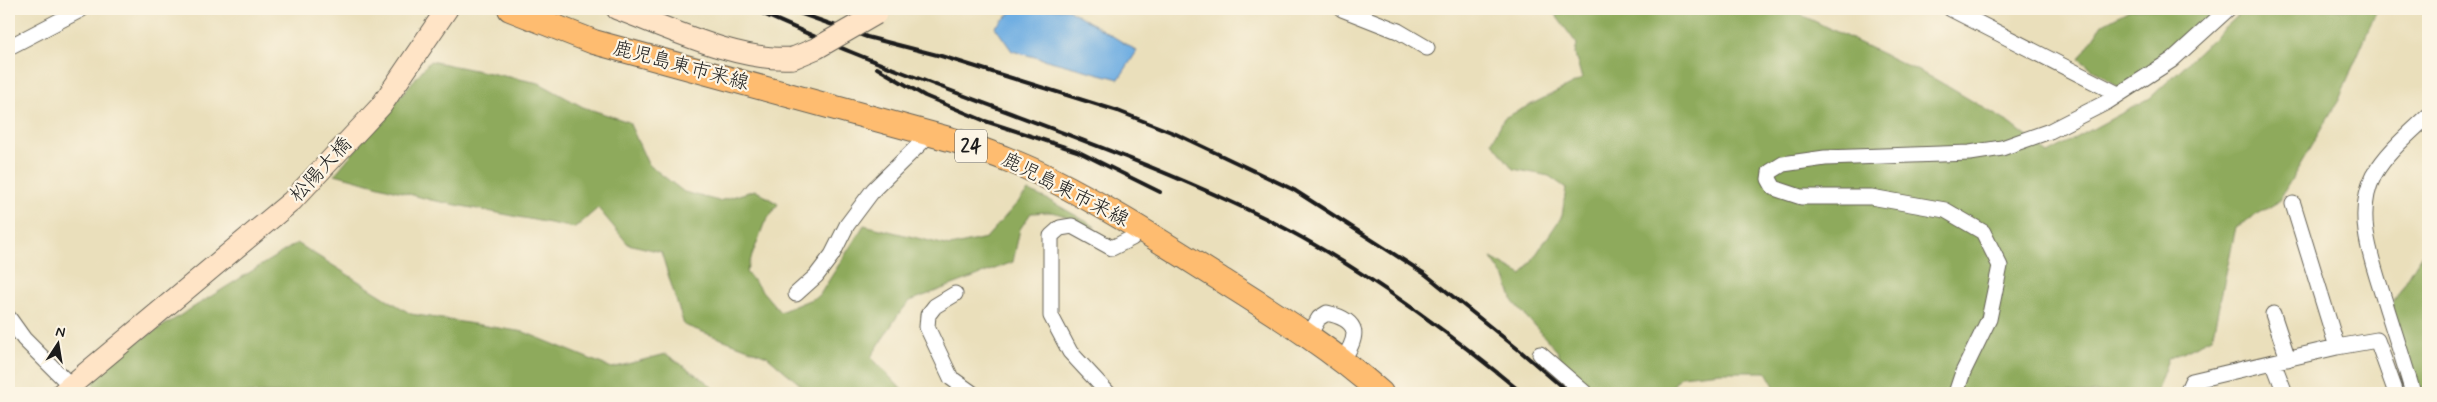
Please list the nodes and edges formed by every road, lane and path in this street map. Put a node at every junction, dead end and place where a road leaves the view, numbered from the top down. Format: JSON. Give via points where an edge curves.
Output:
{"nodes":[{"id":1,"x":82,"y":9,"type":"edge"},
{"id":2,"x":447,"y":9,"type":"edge"},
{"id":3,"x":510,"y":9,"type":"edge"},
{"id":4,"x":617,"y":9,"type":"edge"},
{"id":5,"x":1342,"y":9,"type":"edge"},
{"id":6,"x":1951,"y":9,"type":"edge"},
{"id":7,"x":2228,"y":9,"type":"edge"},
{"id":8,"x":880,"y":12,"type":"edge"},
{"id":9,"x":9,"y":47,"type":"edge"},
{"id":10,"x":1427,"y":48,"type":"dead end"},
{"id":11,"x":2118,"y":94,"type":"junction"},
{"id":12,"x":2428,"y":116,"type":"edge"},
{"id":13,"x":930,"y":134,"type":"junction"},
{"id":14,"x":2293,"y":204,"type":"dead end"},
{"id":15,"x":1137,"y":227,"type":"junction"},
{"id":16,"x":796,"y":294,"type":"dead end"},
{"id":17,"x":956,"y":294,"type":"dead end"},
{"id":18,"x":2273,"y":314,"type":"dead end"},
{"id":19,"x":9,"y":318,"type":"edge"},
{"id":20,"x":1309,"y":335,"type":"junction"},
{"id":21,"x":2337,"y":347,"type":"junction"},
{"id":22,"x":1540,"y":354,"type":"dead end"},
{"id":23,"x":2281,"y":360,"type":"junction"},
{"id":24,"x":1342,"y":361,"type":"junction"},
{"id":25,"x":69,"y":391,"type":"edge"},
{"id":26,"x":972,"y":393,"type":"edge"},
{"id":27,"x":1108,"y":393,"type":"edge"},
{"id":28,"x":1381,"y":393,"type":"edge"},
{"id":29,"x":1585,"y":393,"type":"edge"},
{"id":30,"x":1956,"y":393,"type":"edge"},
{"id":31,"x":2188,"y":393,"type":"edge"},
{"id":32,"x":2285,"y":393,"type":"edge"},
{"id":33,"x":2396,"y":393,"type":"edge"},
{"id":34,"x":2413,"y":393,"type":"edge"}],
"edges":[{"from":1,"to":9,"type":"street"},
{"from":2,"to":25,"type":"street","name":"松陽大橋","via":[[381,106],[292,201],[200,276]]},
{"from":3,"to":13,"type":"main road","name":"鹿児島東市来線","number":"24","via":[[594,42]]},
{"from":4,"to":8,"type":"street","bridge":true,"via":[[735,52],[774,59],[793,58],[817,48]]},
{"from":5,"to":10,"type":"street","via":[[1398,30]]},
{"from":6,"to":11,"type":"street"},
{"from":7,"to":11,"type":"street","via":[[2172,60]]},
{"from":11,"to":30,"type":"street","via":[[2050,130],[2002,148],[1970,153],[1825,158],[1783,164],[1770,172],[1769,180],[1774,188],[1801,197],[1871,197],[1945,210],[1983,232],[2000,266],[1989,319]]},
{"from":12,"to":34,"type":"street","via":[[2384,159],[2373,176],[2365,219],[2370,252]]},
{"from":13,"to":15,"type":"main road","name":"鹿児島東市来線","number":"24","via":[[1010,160]]},
{"from":13,"to":16,"type":"street","via":[[874,189],[847,224],[832,255]]},
{"from":14,"to":21,"type":"street"},
{"from":15,"to":20,"type":"main road","name":"鹿児島東市来線","number":"24"},
{"from":15,"to":27,"type":"street","via":[[1132,238],[1112,248],[1072,226],[1060,228],[1051,236],[1051,316],[1070,352]]},
{"from":17,"to":26,"type":"street","via":[[935,306],[928,315],[927,327],[951,378]]},
{"from":18,"to":23,"type":"street"},
{"from":19,"to":25,"type":"street"},
{"from":20,"to":24,"type":"main road","name":"鹿児島東市来線","number":"24"},
{"from":20,"to":24,"type":"street","via":[[1319,318],[1327,313],[1350,323],[1354,327],[1355,339]]},
{"from":21,"to":23,"type":"street"},
{"from":21,"to":33,"type":"street","via":[[2377,340]]},
{"from":22,"to":29,"type":"street"},
{"from":23,"to":31,"type":"street","via":[[2192,381]]},
{"from":23,"to":32,"type":"street"},
{"from":24,"to":28,"type":"main road","name":"鹿児島東市来線","number":"24"}]}
